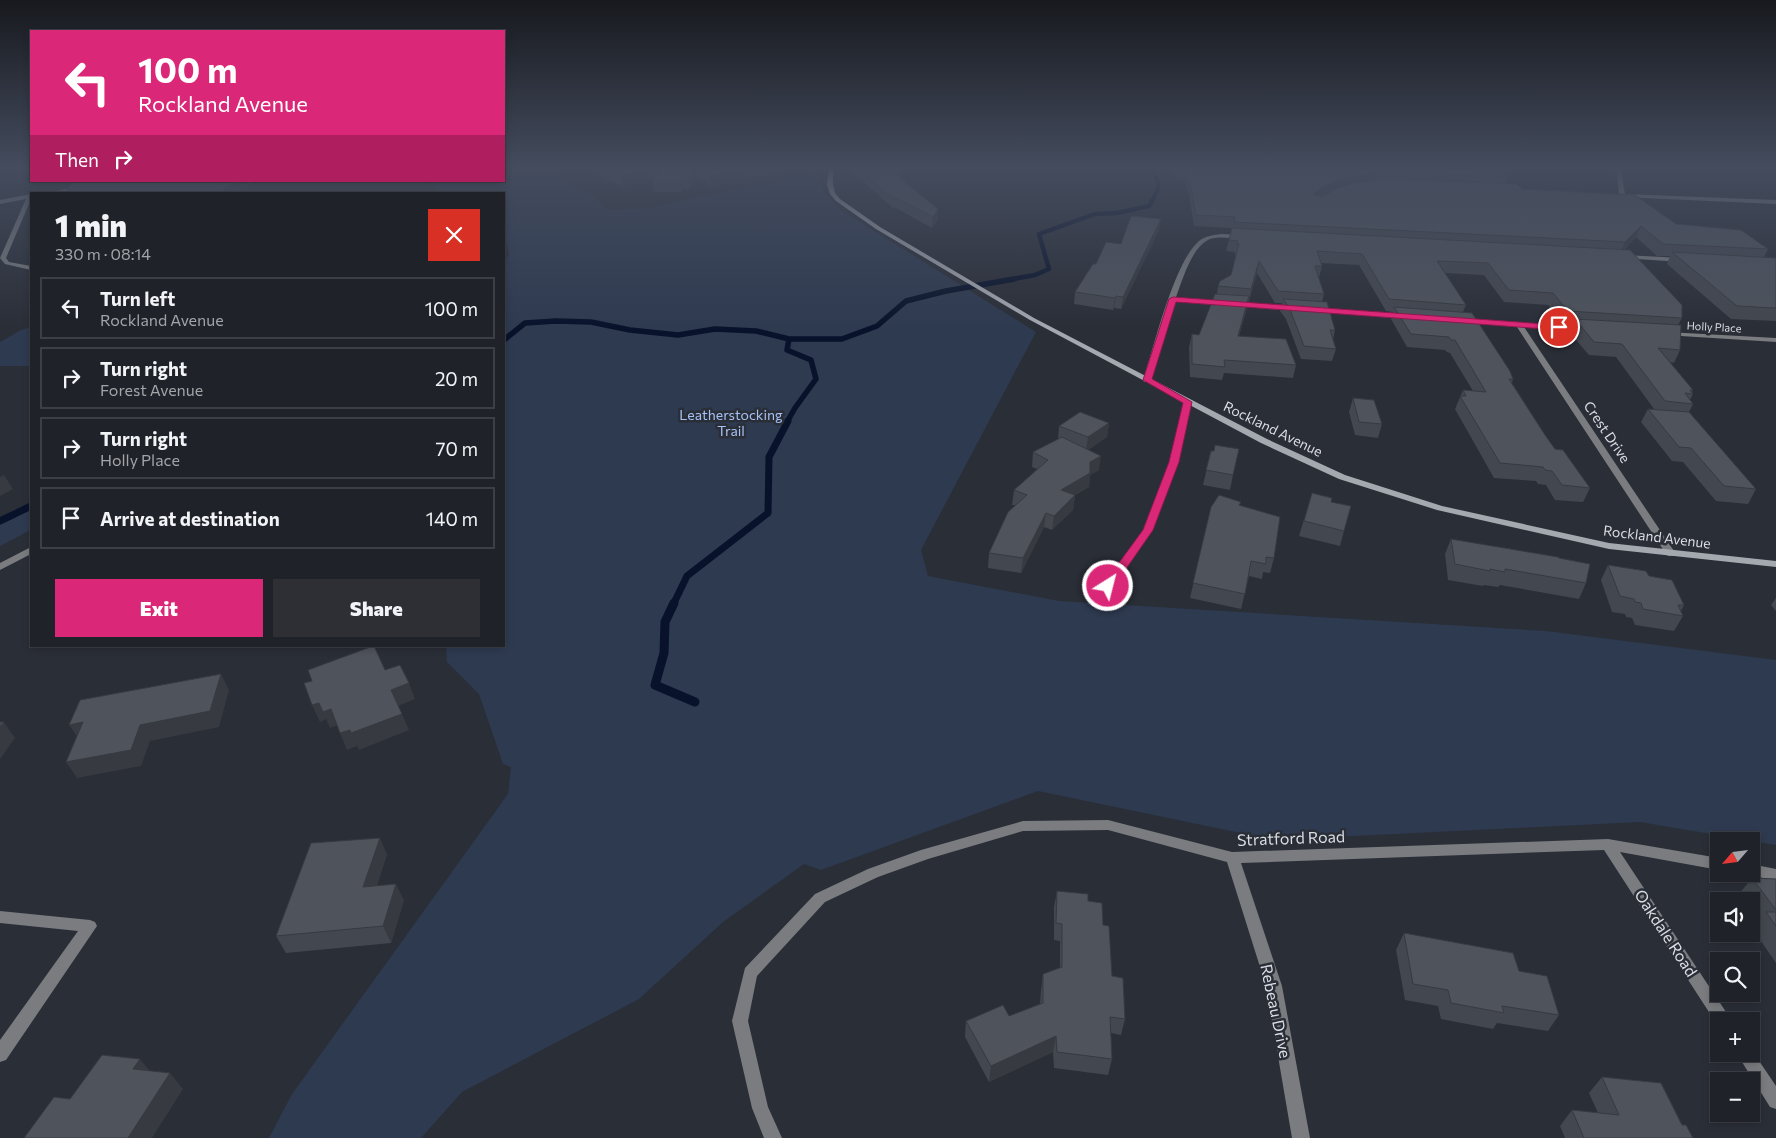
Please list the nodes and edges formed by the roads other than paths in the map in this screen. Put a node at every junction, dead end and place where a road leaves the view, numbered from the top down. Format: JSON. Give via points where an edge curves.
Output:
{"nodes":[{"id":1,"x":20,"y":221,"type":"edge"},
{"id":2,"x":868,"y":221,"type":"edge"},
{"id":3,"x":1252,"y":237,"type":"edge"},
{"id":4,"x":1618,"y":257,"type":"edge"},
{"id":5,"x":1687,"y":261,"type":"edge"},
{"id":6,"x":30,"y":268,"type":"edge"},
{"id":7,"x":1173,"y":299,"type":"junction"},
{"id":8,"x":1305,"y":310,"type":"edge"},
{"id":9,"x":1314,"y":310,"type":"edge"},
{"id":10,"x":1412,"y":317,"type":"edge"},
{"id":11,"x":1461,"y":321,"type":"edge"},
{"id":12,"x":1519,"y":325,"type":"junction"},
{"id":13,"x":1588,"y":329,"type":"edge"},
{"id":14,"x":1658,"y":333,"type":"edge"},
{"id":15,"x":1776,"y":340,"type":"edge"},
{"id":16,"x":1147,"y":380,"type":"junction"},
{"id":17,"x":1188,"y":402,"type":"junction"},
{"id":18,"x":30,"y":551,"type":"edge"},
{"id":19,"x":1671,"y":554,"type":"junction"},
{"id":20,"x":1776,"y":564,"type":"edge"},
{"id":21,"x":0,"y":568,"type":"edge"},
{"id":22,"x":1108,"y":586,"type":"dead end"},
{"id":23,"x":1608,"y":844,"type":"junction"},
{"id":24,"x":1232,"y":858,"type":"junction"},
{"id":25,"x":1710,"y":862,"type":"edge"},
{"id":26,"x":1760,"y":872,"type":"edge"},
{"id":27,"x":1776,"y":875,"type":"edge"},
{"id":28,"x":0,"y":917,"type":"edge"},
{"id":29,"x":1718,"y":1012,"type":"edge"},
{"id":30,"x":0,"y":1054,"type":"edge"},
{"id":31,"x":1750,"y":1062,"type":"edge"},
{"id":32,"x":1776,"y":1101,"type":"edge"},
{"id":33,"x":773,"y":1138,"type":"edge"},
{"id":34,"x":1301,"y":1138,"type":"edge"}],
"edges":[{"from":1,"to":6,"type":"street","via":[[3,258],[7,263]]},
{"from":2,"to":16,"type":"street","name":"Rockland Avenue","via":[[1032,319]]},
{"from":3,"to":7,"type":"street","via":[[1220,236],[1202,242],[1190,258]]},
{"from":4,"to":5,"type":"street"},
{"from":7,"to":8,"type":"street"},
{"from":7,"to":16,"type":"street"},
{"from":9,"to":10,"type":"street"},
{"from":11,"to":12,"type":"street"},
{"from":12,"to":13,"type":"street"},
{"from":12,"to":19,"type":"street","name":"Crest Drive"},
{"from":14,"to":15,"type":"street","name":"Holly Place"},
{"from":16,"to":17,"type":"street","name":"Rockland Avenue"},
{"from":17,"to":19,"type":"street","name":"Rockland Avenue","via":[[1342,476],[1440,508],[1609,546]]},
{"from":17,"to":22,"type":"street","via":[[1174,462],[1148,530]]},
{"from":18,"to":21,"type":"street"},
{"from":19,"to":20,"type":"street","name":"Rockland Avenue"},
{"from":23,"to":24,"type":"street","name":"Stratford Road"},
{"from":23,"to":25,"type":"street","name":"Stratford Road"},
{"from":23,"to":29,"type":"street","name":"Oakdale Road"},
{"from":24,"to":33,"type":"street","name":"Stratford Road","via":[[1108,825],[1022,826],[926,854],[873,873],[820,898],[750,973],[740,1021],[760,1108]]},
{"from":24,"to":34,"type":"street","name":"Rebeau Drive","via":[[1274,986]]},
{"from":26,"to":27,"type":"street"},
{"from":28,"to":30,"type":"street","via":[[90,926]]},
{"from":31,"to":32,"type":"street"}]}
